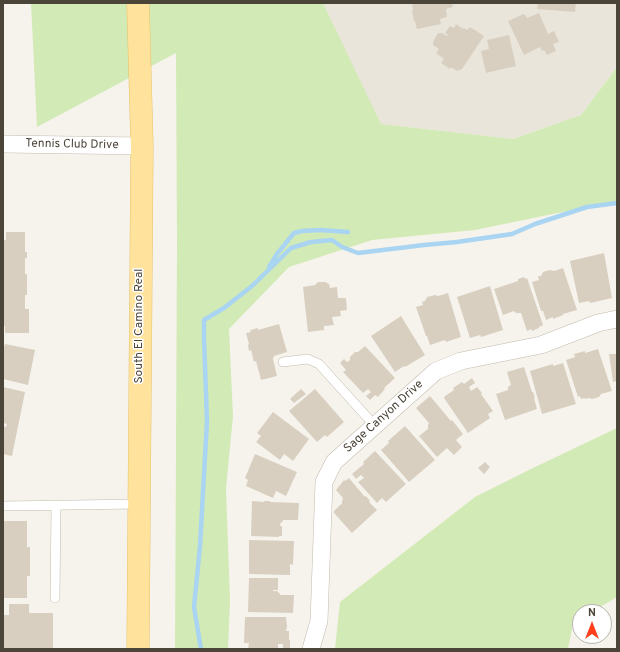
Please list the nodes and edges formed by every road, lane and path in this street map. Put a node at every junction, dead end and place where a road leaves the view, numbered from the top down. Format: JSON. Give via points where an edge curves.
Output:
{"nodes":[{"id":1,"x":138,"y":3,"type":"edge"},
{"id":2,"x":3,"y":144,"type":"edge"},
{"id":3,"x":142,"y":146,"type":"junction"},
{"id":4,"x":617,"y":319,"type":"edge"},
{"id":5,"x":283,"y":362,"type":"dead end"},
{"id":6,"x":374,"y":426,"type":"junction"},
{"id":7,"x":139,"y":504,"type":"junction"},
{"id":8,"x":56,"y":505,"type":"junction"},
{"id":9,"x":3,"y":506,"type":"edge"},
{"id":10,"x":56,"y":598,"type":"dead end"},
{"id":11,"x":138,"y":649,"type":"edge"},
{"id":12,"x":311,"y":649,"type":"edge"}],
"edges":[{"from":1,"to":3,"type":"main road","name":"South El Camino Real"},
{"from":2,"to":3,"type":"street","name":"Tennis Club Drive"},
{"from":3,"to":7,"type":"main road","name":"South El Camino Real"},
{"from":4,"to":6,"type":"street","name":"Sage Canyon Drive","via":[[598,323],[541,345],[461,361],[436,371]]},
{"from":5,"to":6,"type":"lane","via":[[308,359],[319,364]]},
{"from":6,"to":12,"type":"street","name":"Sage Canyon Drive","via":[[334,462],[324,482],[319,620]]},
{"from":7,"to":8,"type":"lane"},
{"from":7,"to":11,"type":"main road","name":"South El Camino Real"},
{"from":8,"to":9,"type":"lane"},
{"from":8,"to":10,"type":"lane"}]}
